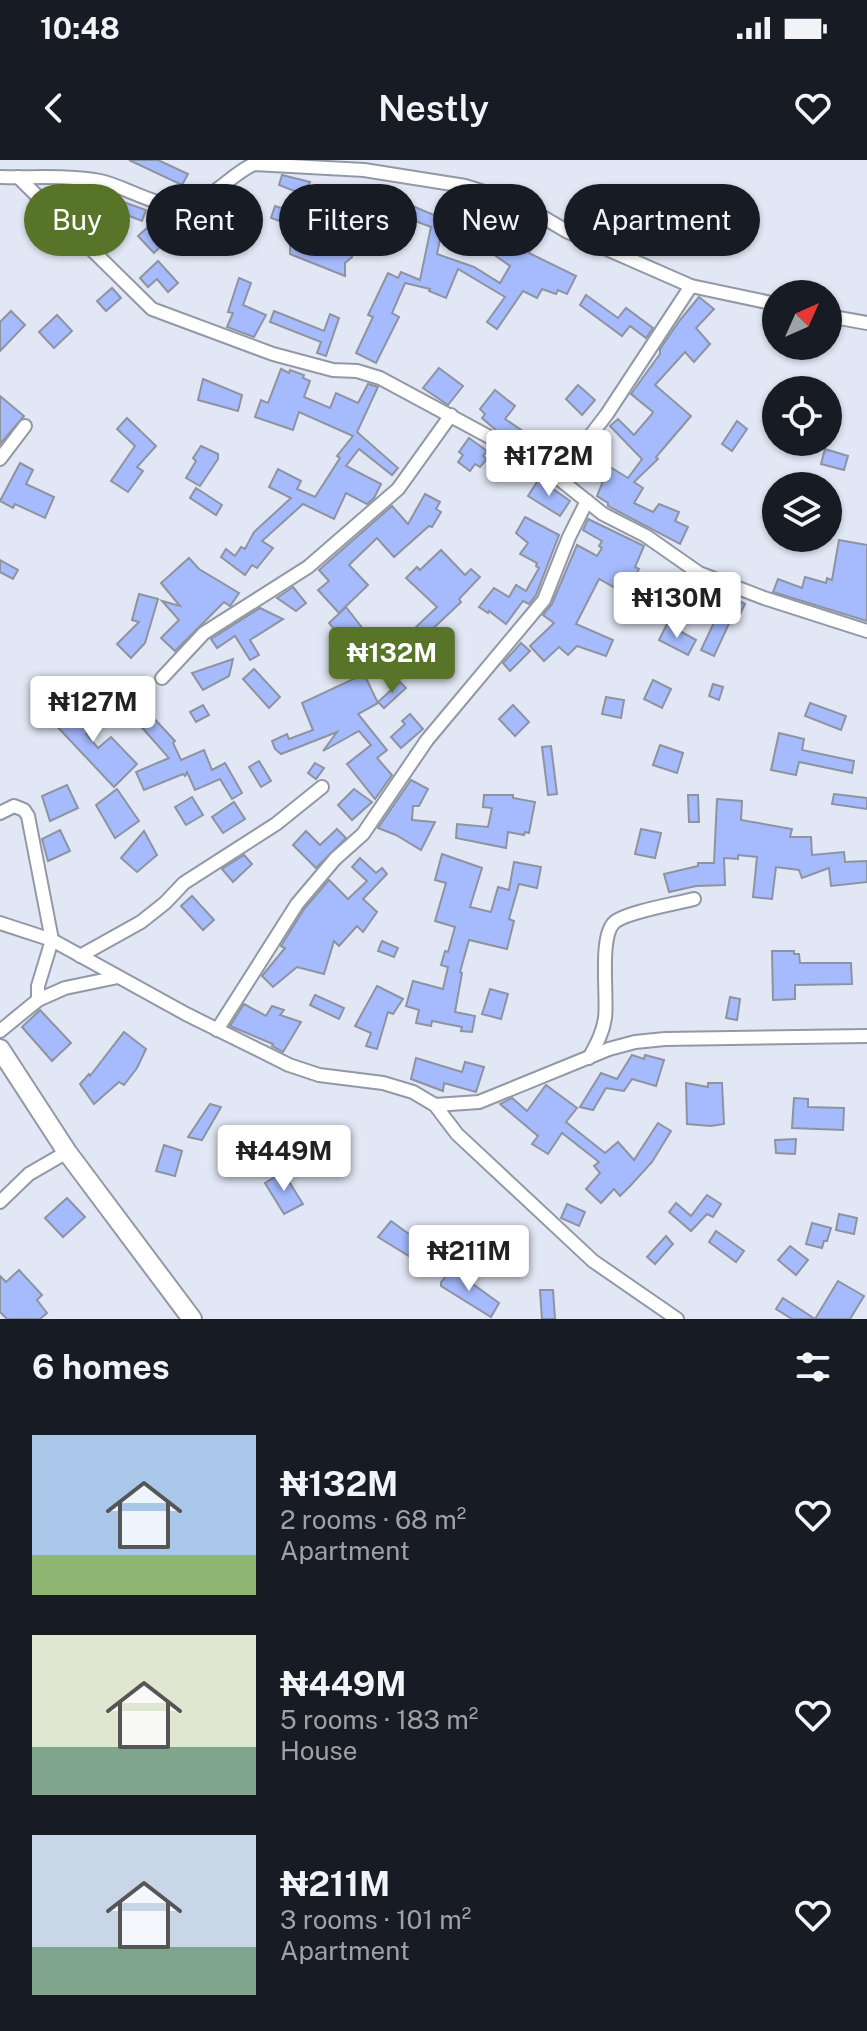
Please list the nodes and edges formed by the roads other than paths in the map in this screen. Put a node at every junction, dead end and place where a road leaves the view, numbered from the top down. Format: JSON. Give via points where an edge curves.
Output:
{"nodes":[{"id":1,"x":0,"y":177,"type":"edge"},
{"id":2,"x":18,"y":177,"type":"junction"},
{"id":3,"x":691,"y":286,"type":"junction"},
{"id":4,"x":762,"y":301,"type":"edge"},
{"id":5,"x":842,"y":319,"type":"edge"},
{"id":6,"x":867,"y":323,"type":"edge"},
{"id":7,"x":451,"y":415,"type":"junction"},
{"id":8,"x":25,"y":426,"type":"dead end"},
{"id":9,"x":0,"y":459,"type":"edge"},
{"id":10,"x":558,"y":478,"type":"junction"},
{"id":11,"x":587,"y":501,"type":"junction"},
{"id":12,"x":867,"y":631,"type":"edge"},
{"id":13,"x":162,"y":678,"type":"dead end"},
{"id":14,"x":322,"y":787,"type":"dead end"},
{"id":15,"x":0,"y":813,"type":"edge"},
{"id":16,"x":694,"y":899,"type":"dead end"},
{"id":17,"x":0,"y":923,"type":"edge"},
{"id":18,"x":52,"y":940,"type":"junction"},
{"id":19,"x":80,"y":956,"type":"junction"},
{"id":20,"x":118,"y":977,"type":"junction"},
{"id":21,"x":38,"y":1000,"type":"junction"},
{"id":22,"x":217,"y":1030,"type":"junction"},
{"id":23,"x":0,"y":1031,"type":"edge"},
{"id":24,"x":867,"y":1036,"type":"edge"},
{"id":25,"x":0,"y":1049,"type":"edge"},
{"id":26,"x":589,"y":1058,"type":"junction"},
{"id":27,"x":435,"y":1105,"type":"junction"},
{"id":28,"x":67,"y":1152,"type":"junction"},
{"id":29,"x":0,"y":1202,"type":"edge"},
{"id":30,"x":192,"y":1319,"type":"edge"},
{"id":31,"x":677,"y":1319,"type":"edge"}],
"edges":[{"from":1,"to":2,"type":"street"},
{"from":2,"to":3,"type":"street","via":[[103,182],[139,197],[188,204],[211,195],[254,164],[429,179],[519,203],[568,232]]},
{"from":2,"to":7,"type":"street","via":[[152,309],[273,354],[380,378]]},
{"from":3,"to":4,"type":"street"},
{"from":3,"to":10,"type":"street"},
{"from":5,"to":6,"type":"street"},
{"from":7,"to":10,"type":"street"},
{"from":7,"to":13,"type":"street","via":[[398,489],[308,567],[204,633]]},
{"from":8,"to":9,"type":"street"},
{"from":10,"to":11,"type":"street"},
{"from":11,"to":12,"type":"street","via":[[699,573]]},
{"from":11,"to":22,"type":"street","via":[[544,600],[427,740],[363,834],[297,904]]},
{"from":14,"to":19,"type":"street","via":[[276,824],[184,883],[141,922]]},
{"from":15,"to":18,"type":"street","via":[[14,806],[28,816]]},
{"from":16,"to":26,"type":"street","via":[[612,924],[606,937],[605,1020]]},
{"from":17,"to":18,"type":"street"},
{"from":18,"to":19,"type":"street"},
{"from":18,"to":21,"type":"street"},
{"from":19,"to":20,"type":"street"},
{"from":20,"to":21,"type":"street","via":[[65,988]]},
{"from":20,"to":22,"type":"street"},
{"from":21,"to":23,"type":"street"},
{"from":22,"to":27,"type":"street","via":[[289,1065],[319,1075],[383,1083]]},
{"from":24,"to":26,"type":"street","via":[[665,1039],[635,1042]]},
{"from":25,"to":28,"type":"main road"},
{"from":26,"to":27,"type":"street","via":[[479,1102]]},
{"from":27,"to":31,"type":"street","via":[[457,1134],[593,1261]]},
{"from":28,"to":29,"type":"street","via":[[29,1174]]},
{"from":28,"to":30,"type":"main road"}]}
